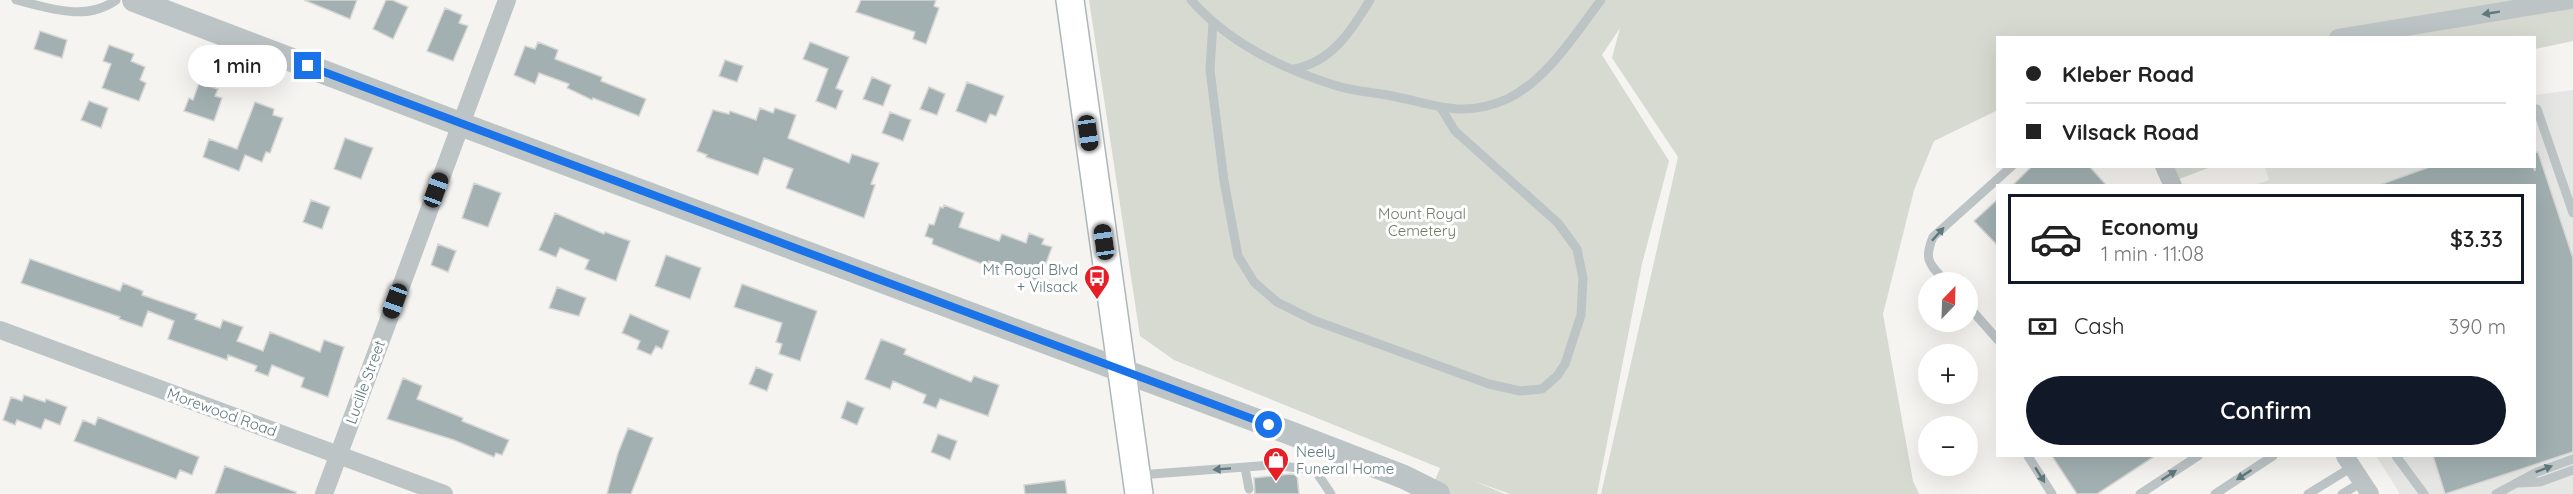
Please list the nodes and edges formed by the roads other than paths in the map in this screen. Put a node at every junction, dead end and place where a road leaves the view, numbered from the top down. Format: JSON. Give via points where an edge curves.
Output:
{"nodes":[{"id":1,"x":16,"y":0,"type":"edge"},
{"id":2,"x":116,"y":0,"type":"edge"},
{"id":3,"x":134,"y":0,"type":"edge"},
{"id":4,"x":507,"y":0,"type":"edge"},
{"id":5,"x":1070,"y":0,"type":"edge"},
{"id":6,"x":1191,"y":0,"type":"edge"},
{"id":7,"x":1370,"y":0,"type":"edge"},
{"id":8,"x":1600,"y":0,"type":"edge"},
{"id":9,"x":2570,"y":0,"type":"edge"},
{"id":10,"x":1213,"y":22,"type":"junction"},
{"id":11,"x":2350,"y":36,"type":"edge"},
{"id":12,"x":1294,"y":69,"type":"junction"},
{"id":13,"x":1441,"y":108,"type":"junction"},
{"id":14,"x":2537,"y":109,"type":"dead end"},
{"id":15,"x":460,"y":124,"type":"junction"},
{"id":16,"x":2010,"y":168,"type":"edge"},
{"id":17,"x":2165,"y":168,"type":"edge"},
{"id":18,"x":2172,"y":184,"type":"edge"},
{"id":19,"x":2573,"y":213,"type":"edge"},
{"id":20,"x":1937,"y":272,"type":"edge"},
{"id":21,"x":1978,"y":317,"type":"edge"},
{"id":22,"x":0,"y":330,"type":"edge"},
{"id":23,"x":1996,"y":338,"type":"edge"},
{"id":24,"x":1122,"y":371,"type":"junction"},
{"id":25,"x":339,"y":455,"type":"junction"},
{"id":26,"x":2029,"y":457,"type":"edge"},
{"id":27,"x":2196,"y":457,"type":"edge"},
{"id":28,"x":2271,"y":457,"type":"edge"},
{"id":29,"x":2397,"y":457,"type":"edge"},
{"id":30,"x":2573,"y":459,"type":"edge"},
{"id":31,"x":1245,"y":468,"type":"junction"},
{"id":32,"x":2573,"y":470,"type":"edge"},
{"id":33,"x":2357,"y":475,"type":"edge"},
{"id":34,"x":2516,"y":483,"type":"junction"},
{"id":35,"x":1138,"y":485,"type":"edge"},
{"id":36,"x":1249,"y":489,"type":"dead end"},
{"id":37,"x":324,"y":494,"type":"edge"},
{"id":38,"x":444,"y":494,"type":"edge"},
{"id":39,"x":1331,"y":494,"type":"edge"},
{"id":40,"x":1438,"y":494,"type":"edge"},
{"id":41,"x":2052,"y":494,"type":"edge"},
{"id":42,"x":2140,"y":494,"type":"edge"},
{"id":43,"x":2215,"y":494,"type":"edge"},
{"id":44,"x":2308,"y":494,"type":"edge"},
{"id":45,"x":2342,"y":494,"type":"edge"},
{"id":46,"x":2424,"y":494,"type":"edge"},
{"id":47,"x":2496,"y":494,"type":"edge"}],
"edges":[{"from":1,"to":2,"type":"lane","via":[[62,12],[102,10]]},
{"from":3,"to":15,"type":"street"},
{"from":4,"to":15,"type":"street","name":"Lucille Street"},
{"from":5,"to":24,"type":"main road"},
{"from":6,"to":10,"type":"lane"},
{"from":7,"to":12,"type":"lane","via":[[1341,43],[1315,62]]},
{"from":8,"to":13,"type":"lane","via":[[1553,60],[1521,91],[1482,108]]},
{"from":9,"to":11,"type":"street","one_way":true},
{"from":10,"to":12,"type":"lane","via":[[1246,47]]},
{"from":10,"to":13,"type":"lane","via":[[1210,70],[1229,211],[1238,256],[1254,282],[1277,302],[1313,320],[1489,384],[1520,391],[1542,389],[1565,364],[1581,315],[1583,278],[1577,249],[1558,223],[1455,131]]},
{"from":12,"to":13,"type":"lane","via":[[1335,86]]},
{"from":14,"to":19,"type":"lane"},
{"from":15,"to":24,"type":"street"},
{"from":15,"to":25,"type":"street","name":"Lucille Street"},
{"from":20,"to":16,"type":"lane","one_way":true,"via":[[1928,262],[1933,237]]},
{"from":17,"to":18,"type":"street"},
{"from":21,"to":23,"type":"lane"},
{"from":22,"to":25,"type":"street","name":"Morewood Road"},
{"from":24,"to":35,"type":"main road"},
{"from":24,"to":40,"type":"street","via":[[1369,463]]},
{"from":25,"to":37,"type":"street","name":"Lucille Street"},
{"from":25,"to":38,"type":"street","name":"Morewood Road"},
{"from":26,"to":41,"type":"lane","one_way":true},
{"from":42,"to":27,"type":"lane","one_way":true},
{"from":28,"to":43,"type":"lane","one_way":true},
{"from":29,"to":46,"type":"lane"},
{"from":34,"to":30,"type":"lane","one_way":true},
{"from":31,"to":35,"type":"lane","one_way":true},
{"from":31,"to":36,"type":"lane"},
{"from":31,"to":39,"type":"lane","via":[[1273,465],[1315,470]]},
{"from":32,"to":34,"type":"lane","via":[[2540,482]]},
{"from":33,"to":44,"type":"lane"},
{"from":33,"to":45,"type":"lane"},
{"from":34,"to":47,"type":"lane"}]}
